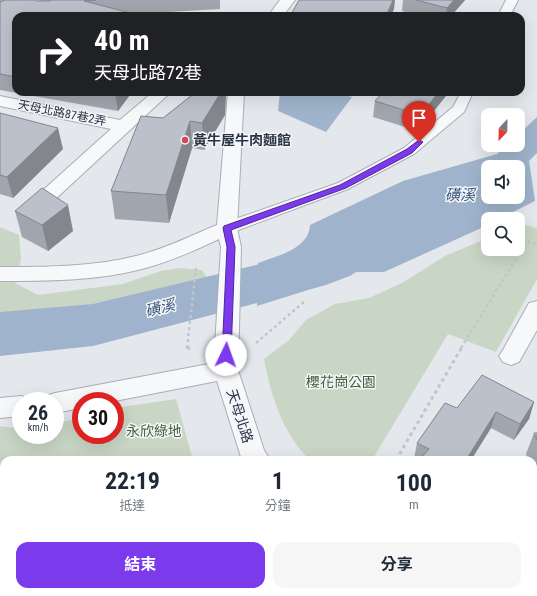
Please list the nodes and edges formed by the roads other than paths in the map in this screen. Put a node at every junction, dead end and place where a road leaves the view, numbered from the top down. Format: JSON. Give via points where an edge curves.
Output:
{"nodes":[{"id":1,"x":288,"y":0,"type":"edge"},
{"id":2,"x":512,"y":0,"type":"edge"},
{"id":3,"x":278,"y":12,"type":"edge"},
{"id":4,"x":506,"y":12,"type":"edge"},
{"id":5,"x":158,"y":96,"type":"edge"},
{"id":6,"x":236,"y":96,"type":"edge"},
{"id":7,"x":465,"y":96,"type":"edge"},
{"id":8,"x":0,"y":101,"type":"edge"},
{"id":9,"x":124,"y":126,"type":"junction"},
{"id":10,"x":24,"y":218,"type":"edge"},
{"id":11,"x":229,"y":238,"type":"junction"},
{"id":12,"x":0,"y":274,"type":"edge"},
{"id":13,"x":537,"y":309,"type":"edge"},
{"id":14,"x":511,"y":356,"type":"dead end"},
{"id":15,"x":226,"y":370,"type":"junction"},
{"id":16,"x":64,"y":401,"type":"edge"},
{"id":17,"x":12,"y":407,"type":"edge"},
{"id":18,"x":0,"y":408,"type":"edge"},
{"id":19,"x":254,"y":456,"type":"edge"}],
"edges":[{"from":1,"to":3,"type":"street"},
{"from":2,"to":4,"type":"lane"},
{"from":5,"to":9,"type":"street","name":"天母北路87巷2弄"},
{"from":6,"to":11,"type":"street"},
{"from":7,"to":11,"type":"lane","via":[[459,108],[409,151],[343,186]]},
{"from":8,"to":9,"type":"street","name":"天母北路87巷2弄"},
{"from":9,"to":10,"type":"street","name":"天母北路87巷2弄"},
{"from":11,"to":12,"type":"street","via":[[112,268],[56,274]]},
{"from":11,"to":15,"type":"street"},
{"from":13,"to":14,"type":"street"},
{"from":15,"to":16,"type":"street"},
{"from":15,"to":19,"type":"street","name":"天母北路"},
{"from":17,"to":18,"type":"street"}]}
